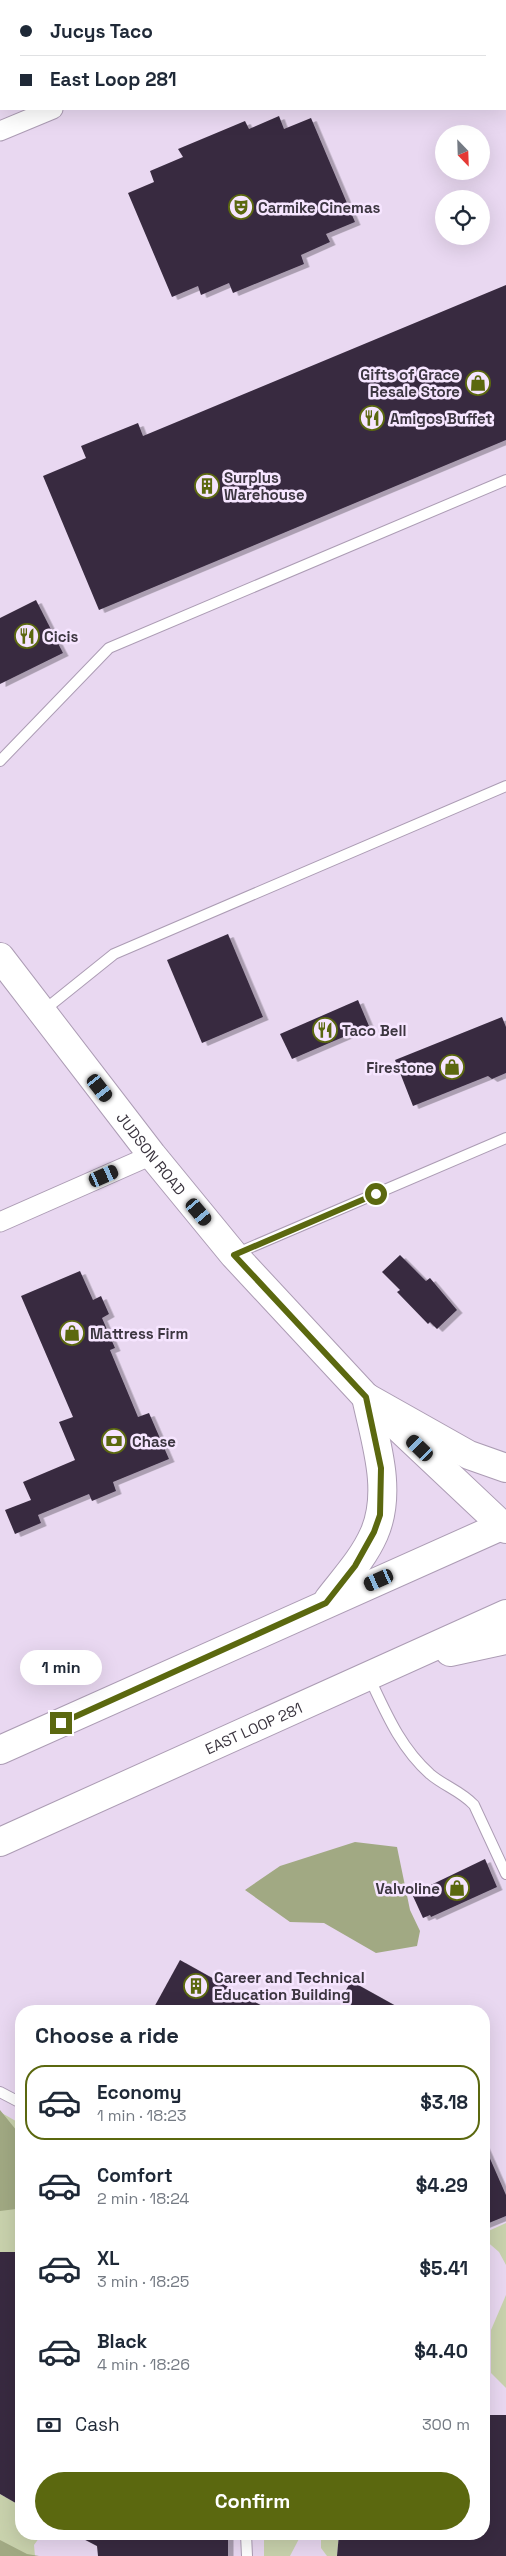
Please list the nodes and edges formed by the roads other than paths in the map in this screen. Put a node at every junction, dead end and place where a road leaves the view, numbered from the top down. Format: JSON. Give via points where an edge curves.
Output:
{"nodes":[{"id":1,"x":51,"y":110,"type":"edge"},
{"id":2,"x":0,"y":131,"type":"edge"},
{"id":3,"x":505,"y":484,"type":"edge"},
{"id":4,"x":0,"y":761,"type":"edge"},
{"id":5,"x":506,"y":786,"type":"edge"},
{"id":6,"x":0,"y":957,"type":"edge"},
{"id":7,"x":42,"y":1012,"type":"junction"},
{"id":8,"x":506,"y":1138,"type":"edge"},
{"id":9,"x":152,"y":1155,"type":"junction"},
{"id":10,"x":0,"y":1222,"type":"edge"},
{"id":11,"x":234,"y":1255,"type":"junction"},
{"id":12,"x":366,"y":1397,"type":"junction"},
{"id":13,"x":506,"y":1468,"type":"edge"},
{"id":14,"x":505,"y":1526,"type":"edge"},
{"id":15,"x":326,"y":1603,"type":"junction"},
{"id":16,"x":506,"y":1614,"type":"edge"},
{"id":17,"x":506,"y":1640,"type":"edge"},
{"id":18,"x":395,"y":1664,"type":"junction"},
{"id":19,"x":369,"y":1676,"type":"junction"},
{"id":20,"x":0,"y":1750,"type":"edge"},
{"id":21,"x":0,"y":1842,"type":"edge"},
{"id":22,"x":506,"y":1874,"type":"edge"},
{"id":23,"x":0,"y":2092,"type":"edge"},
{"id":24,"x":15,"y":2101,"type":"edge"},
{"id":25,"x":246,"y":2540,"type":"edge"},
{"id":26,"x":247,"y":2556,"type":"edge"}],
"edges":[{"from":1,"to":2,"type":"street"},
{"from":3,"to":4,"type":"lane","via":[[109,648]]},
{"from":5,"to":7,"type":"lane","via":[[114,954]]},
{"from":6,"to":7,"type":"main road","name":"JUDSON ROAD"},
{"from":7,"to":9,"type":"main road","name":"JUDSON ROAD"},
{"from":8,"to":11,"type":"lane"},
{"from":9,"to":10,"type":"street"},
{"from":9,"to":11,"type":"main road","name":"JUDSON ROAD"},
{"from":11,"to":12,"type":"main road","name":"JUDSON ROAD"},
{"from":12,"to":13,"type":"main road","via":[[469,1455]]},
{"from":12,"to":14,"type":"main road","name":"JUDSON ROAD"},
{"from":12,"to":15,"type":"main road","via":[[381,1468],[380,1515],[367,1547]]},
{"from":14,"to":15,"type":"main road"},
{"from":15,"to":20,"type":"main road"},
{"from":16,"to":18,"type":"main road","name":"EAST LOOP 281"},
{"from":17,"to":18,"type":"main road"},
{"from":18,"to":19,"type":"main road","name":"EAST LOOP 281"},
{"from":19,"to":21,"type":"main road","name":"EAST LOOP 281"},
{"from":19,"to":22,"type":"lane","via":[[408,1753],[431,1775],[474,1805]]},
{"from":23,"to":24,"type":"lane"},
{"from":25,"to":26,"type":"lane"}]}
